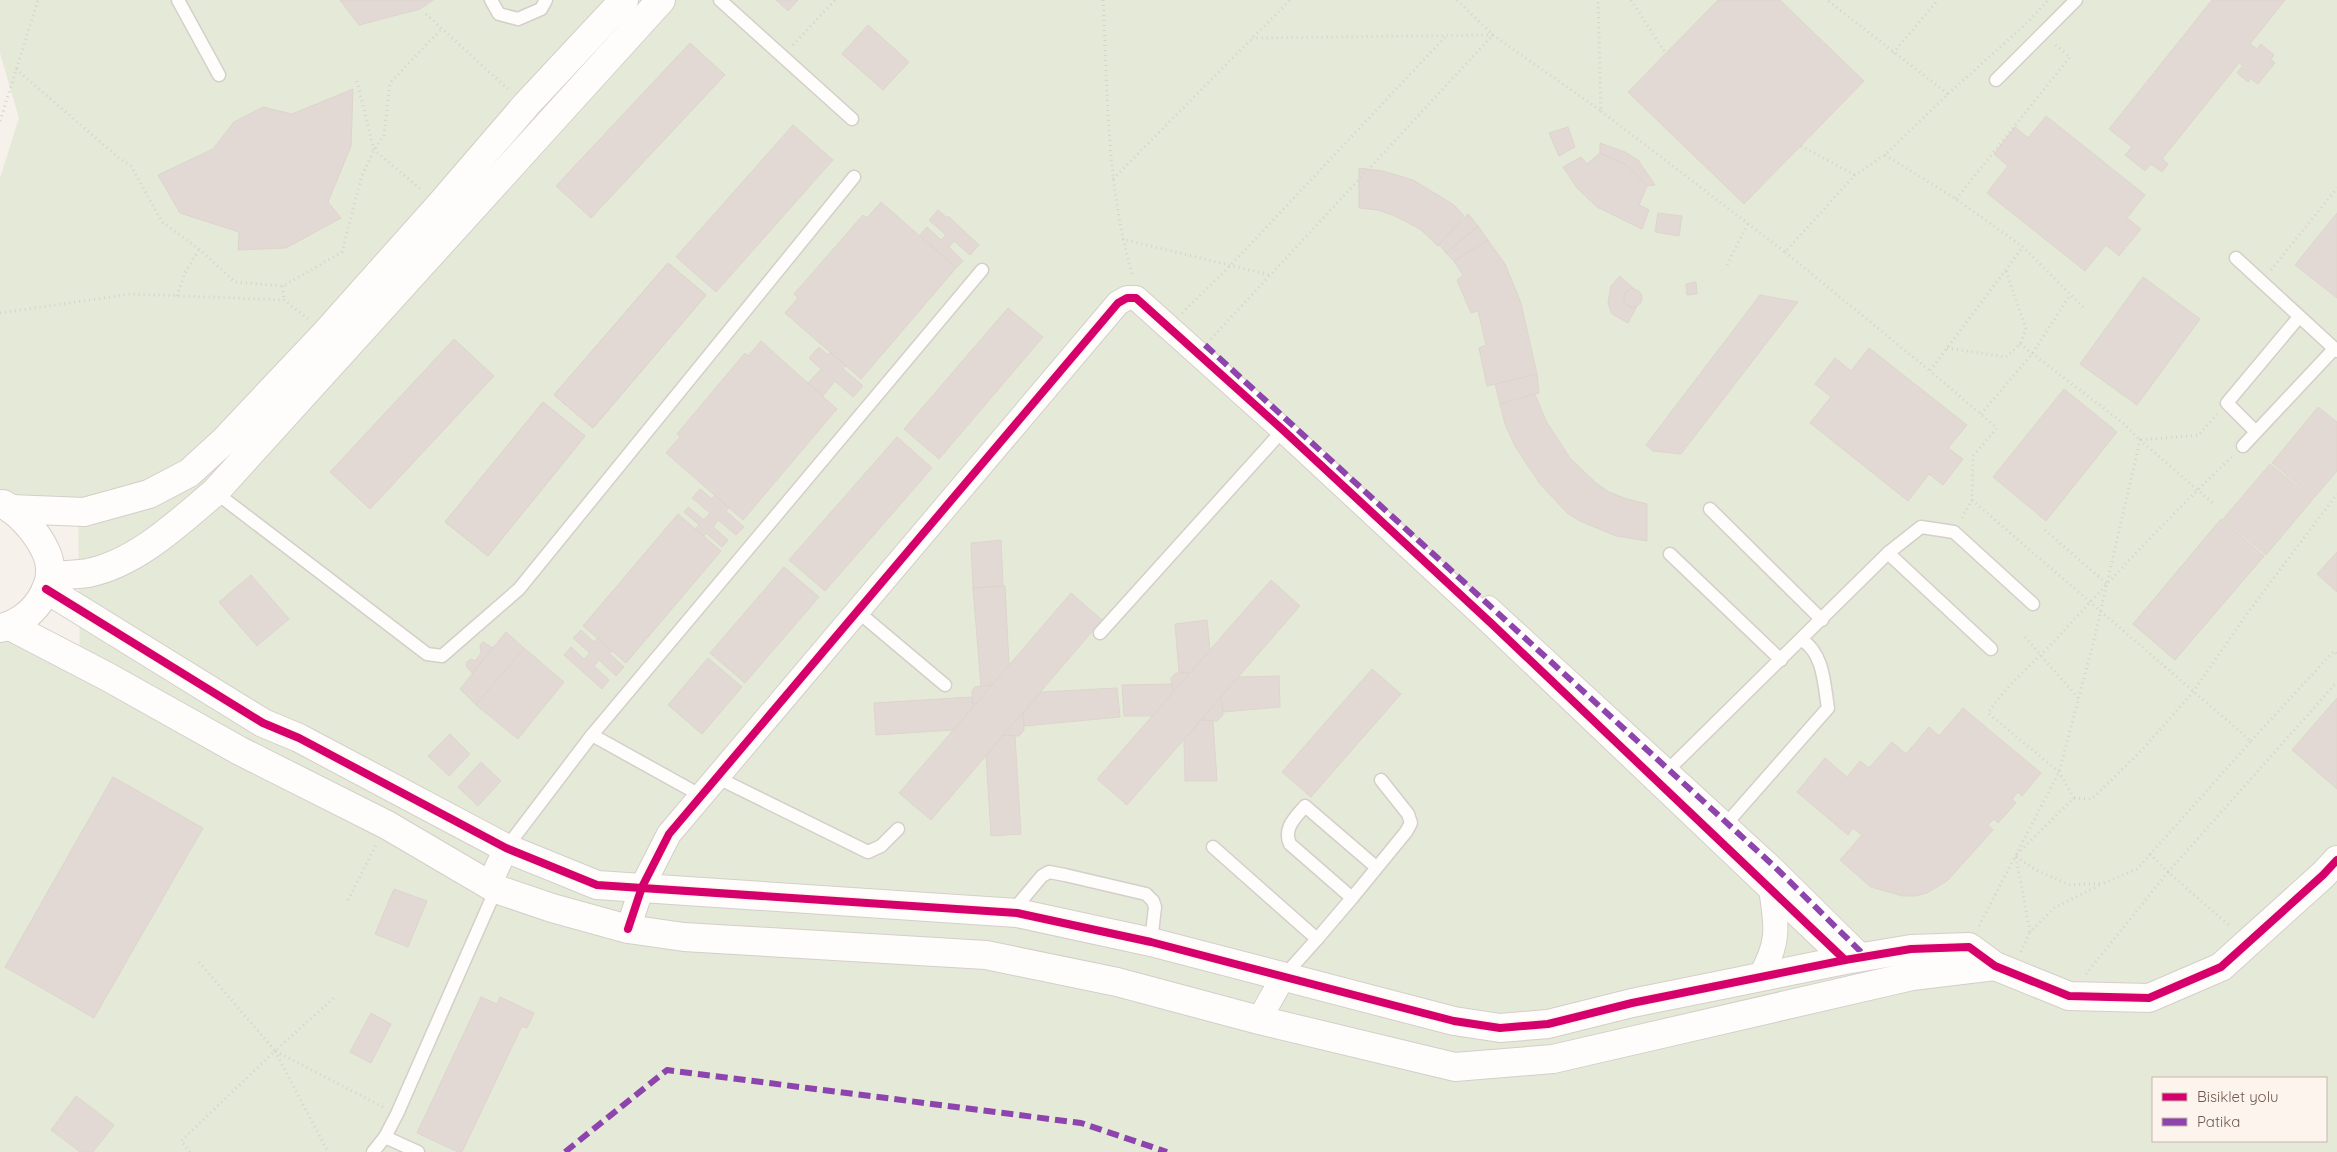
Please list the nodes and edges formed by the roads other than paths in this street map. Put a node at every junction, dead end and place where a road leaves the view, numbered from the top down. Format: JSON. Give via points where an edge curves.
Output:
{"nodes":[{"id":1,"x":178,"y":0,"type":"edge"},
{"id":2,"x":491,"y":0,"type":"edge"},
{"id":3,"x":546,"y":0,"type":"edge"},
{"id":4,"x":624,"y":0,"type":"edge"},
{"id":5,"x":661,"y":0,"type":"edge"},
{"id":6,"x":720,"y":0,"type":"edge"},
{"id":7,"x":2076,"y":0,"type":"edge"},
{"id":8,"x":219,"y":75,"type":"dead end"},
{"id":9,"x":1996,"y":80,"type":"dead end"},
{"id":10,"x":852,"y":119,"type":"dead end"},
{"id":11,"x":854,"y":177,"type":"dead end"},
{"id":12,"x":2236,"y":258,"type":"dead end"},
{"id":13,"x":982,"y":270,"type":"dead end"},
{"id":14,"x":2299,"y":317,"type":"junction"},
{"id":15,"x":1206,"y":345,"type":"road end"},
{"id":16,"x":2336,"y":350,"type":"edge"},
{"id":17,"x":1283,"y":430,"type":"junction"},
{"id":18,"x":2256,"y":432,"type":"junction"},
{"id":19,"x":2243,"y":446,"type":"road end"},
{"id":20,"x":215,"y":492,"type":"junction"},
{"id":21,"x":6,"y":505,"type":"edge"},
{"id":22,"x":1710,"y":509,"type":"dead end"},
{"id":23,"x":1888,"y":553,"type":"junction"},
{"id":24,"x":1670,"y":554,"type":"dead end"},
{"id":25,"x":48,"y":582,"type":"junction"},
{"id":26,"x":2033,"y":604,"type":"dead end"},
{"id":27,"x":857,"y":611,"type":"junction"},
{"id":28,"x":1822,"y":620,"type":"junction"},
{"id":29,"x":5,"y":627,"type":"edge"},
{"id":30,"x":1100,"y":633,"type":"dead end"},
{"id":31,"x":1802,"y":640,"type":"junction"},
{"id":32,"x":1991,"y":649,"type":"dead end"},
{"id":33,"x":1781,"y":660,"type":"junction"},
{"id":34,"x":945,"y":685,"type":"dead end"},
{"id":35,"x":592,"y":735,"type":"junction"},
{"id":36,"x":1668,"y":770,"type":"junction"},
{"id":37,"x":716,"y":777,"type":"junction"},
{"id":38,"x":1381,"y":780,"type":"dead end"},
{"id":39,"x":700,"y":796,"type":"junction"},
{"id":40,"x":1726,"y":824,"type":"junction"},
{"id":41,"x":898,"y":829,"type":"dead end"},
{"id":42,"x":1213,"y":847,"type":"dead end"},
{"id":43,"x":506,"y":848,"type":"junction"},
{"id":44,"x":2337,"y":860,"type":"edge"},
{"id":45,"x":1376,"y":868,"type":"junction"},
{"id":46,"x":492,"y":887,"type":"junction"},
{"id":47,"x":642,"y":887,"type":"junction"},
{"id":48,"x":1771,"y":889,"type":"junction"},
{"id":49,"x":1352,"y":898,"type":"junction"},
{"id":50,"x":1011,"y":913,"type":"junction"},
{"id":51,"x":628,"y":929,"type":"junction"},
{"id":52,"x":1317,"y":939,"type":"junction"},
{"id":53,"x":1150,"y":942,"type":"junction"},
{"id":54,"x":1855,"y":958,"type":"junction"},
{"id":55,"x":1995,"y":966,"type":"junction"},
{"id":56,"x":1283,"y":977,"type":"junction"},
{"id":57,"x":1759,"y":978,"type":"junction"},
{"id":58,"x":1259,"y":1020,"type":"junction"},
{"id":59,"x":385,"y":1137,"type":"junction"},
{"id":60,"x":374,"y":1152,"type":"edge"},
{"id":61,"x":418,"y":1152,"type":"edge"}],
"edges":[{"from":1,"to":8,"type":"lane"},
{"from":2,"to":3,"type":"lane","via":[[499,14],[518,19],[541,9]]},
{"from":4,"to":21,"type":"street","via":[[526,105],[325,334],[224,441],[189,473],[149,494],[84,512]]},
{"from":5,"to":20,"type":"street"},
{"from":6,"to":10,"type":"lane"},
{"from":7,"to":9,"type":"lane"},
{"from":11,"to":20,"type":"lane","via":[[520,588],[442,656],[427,654]]},
{"from":12,"to":14,"type":"lane"},
{"from":13,"to":35,"type":"lane"},
{"from":14,"to":16,"type":"lane"},
{"from":14,"to":18,"type":"lane","via":[[2227,403]]},
{"from":15,"to":36,"type":"street"},
{"from":16,"to":18,"type":"lane"},
{"from":17,"to":27,"type":"street","via":[[1136,298],[1127,298],[1118,303]]},
{"from":17,"to":30,"type":"lane"},
{"from":17,"to":48,"type":"street","via":[[1494,625]]},
{"from":18,"to":19,"type":"lane"},
{"from":20,"to":25,"type":"street","via":[[166,533],[124,560],[89,573]]},
{"from":21,"to":25,"type":"street","via":[[33,531],[47,554]]},
{"from":22,"to":28,"type":"lane"},
{"from":23,"to":26,"type":"lane","via":[[1920,527],[1954,532]]},
{"from":23,"to":28,"type":"lane"},
{"from":23,"to":32,"type":"lane"},
{"from":24,"to":33,"type":"lane"},
{"from":25,"to":29,"type":"street","via":[[37,605],[25,617]]},
{"from":25,"to":43,"type":"street","via":[[263,723],[299,738]]},
{"from":27,"to":34,"type":"lane"},
{"from":27,"to":37,"type":"street"},
{"from":28,"to":31,"type":"lane"},
{"from":29,"to":46,"type":"street","via":[[108,677],[240,751],[386,825]]},
{"from":31,"to":33,"type":"lane"},
{"from":31,"to":40,"type":"lane","via":[[1822,666],[1828,708]]},
{"from":33,"to":36,"type":"lane"},
{"from":35,"to":39,"type":"lane"},
{"from":35,"to":43,"type":"lane"},
{"from":36,"to":40,"type":"street"},
{"from":37,"to":39,"type":"street"},
{"from":37,"to":41,"type":"lane","via":[[868,852],[881,846]]},
{"from":38,"to":45,"type":"lane","via":[[1408,814],[1411,823]]},
{"from":39,"to":47,"type":"street","via":[[669,834]]},
{"from":40,"to":54,"type":"street","via":[[1775,867]]},
{"from":42,"to":52,"type":"lane"},
{"from":43,"to":46,"type":"street"},
{"from":43,"to":47,"type":"street","via":[[598,885]]},
{"from":44,"to":55,"type":"street","via":[[2222,967],[2149,998],[2069,996]]},
{"from":45,"to":49,"type":"lane"},
{"from":45,"to":49,"type":"lane","via":[[1304,806],[1287,828],[1290,844]]},
{"from":46,"to":51,"type":"street"},
{"from":46,"to":59,"type":"lane"},
{"from":47,"to":50,"type":"street"},
{"from":47,"to":51,"type":"street"},
{"from":48,"to":54,"type":"street"},
{"from":48,"to":57,"type":"street","via":[[1778,927],[1773,949]]},
{"from":49,"to":52,"type":"lane"},
{"from":50,"to":53,"type":"street"},
{"from":50,"to":53,"type":"lane","via":[[1042,876],[1049,872],[1065,875],[1146,894],[1155,906]]},
{"from":51,"to":58,"type":"street","via":[[684,937],[986,955],[1117,982]]},
{"from":52,"to":56,"type":"lane"},
{"from":53,"to":56,"type":"street"},
{"from":54,"to":55,"type":"street","via":[[1911,949],[1969,947]]},
{"from":54,"to":57,"type":"street"},
{"from":55,"to":58,"type":"street","via":[[1912,976],[1553,1059],[1455,1067]]},
{"from":56,"to":57,"type":"street","via":[[1454,1022],[1500,1028],[1548,1024],[1632,1003]]},
{"from":56,"to":58,"type":"street"},
{"from":59,"to":60,"type":"lane"},
{"from":59,"to":61,"type":"lane"}]}
